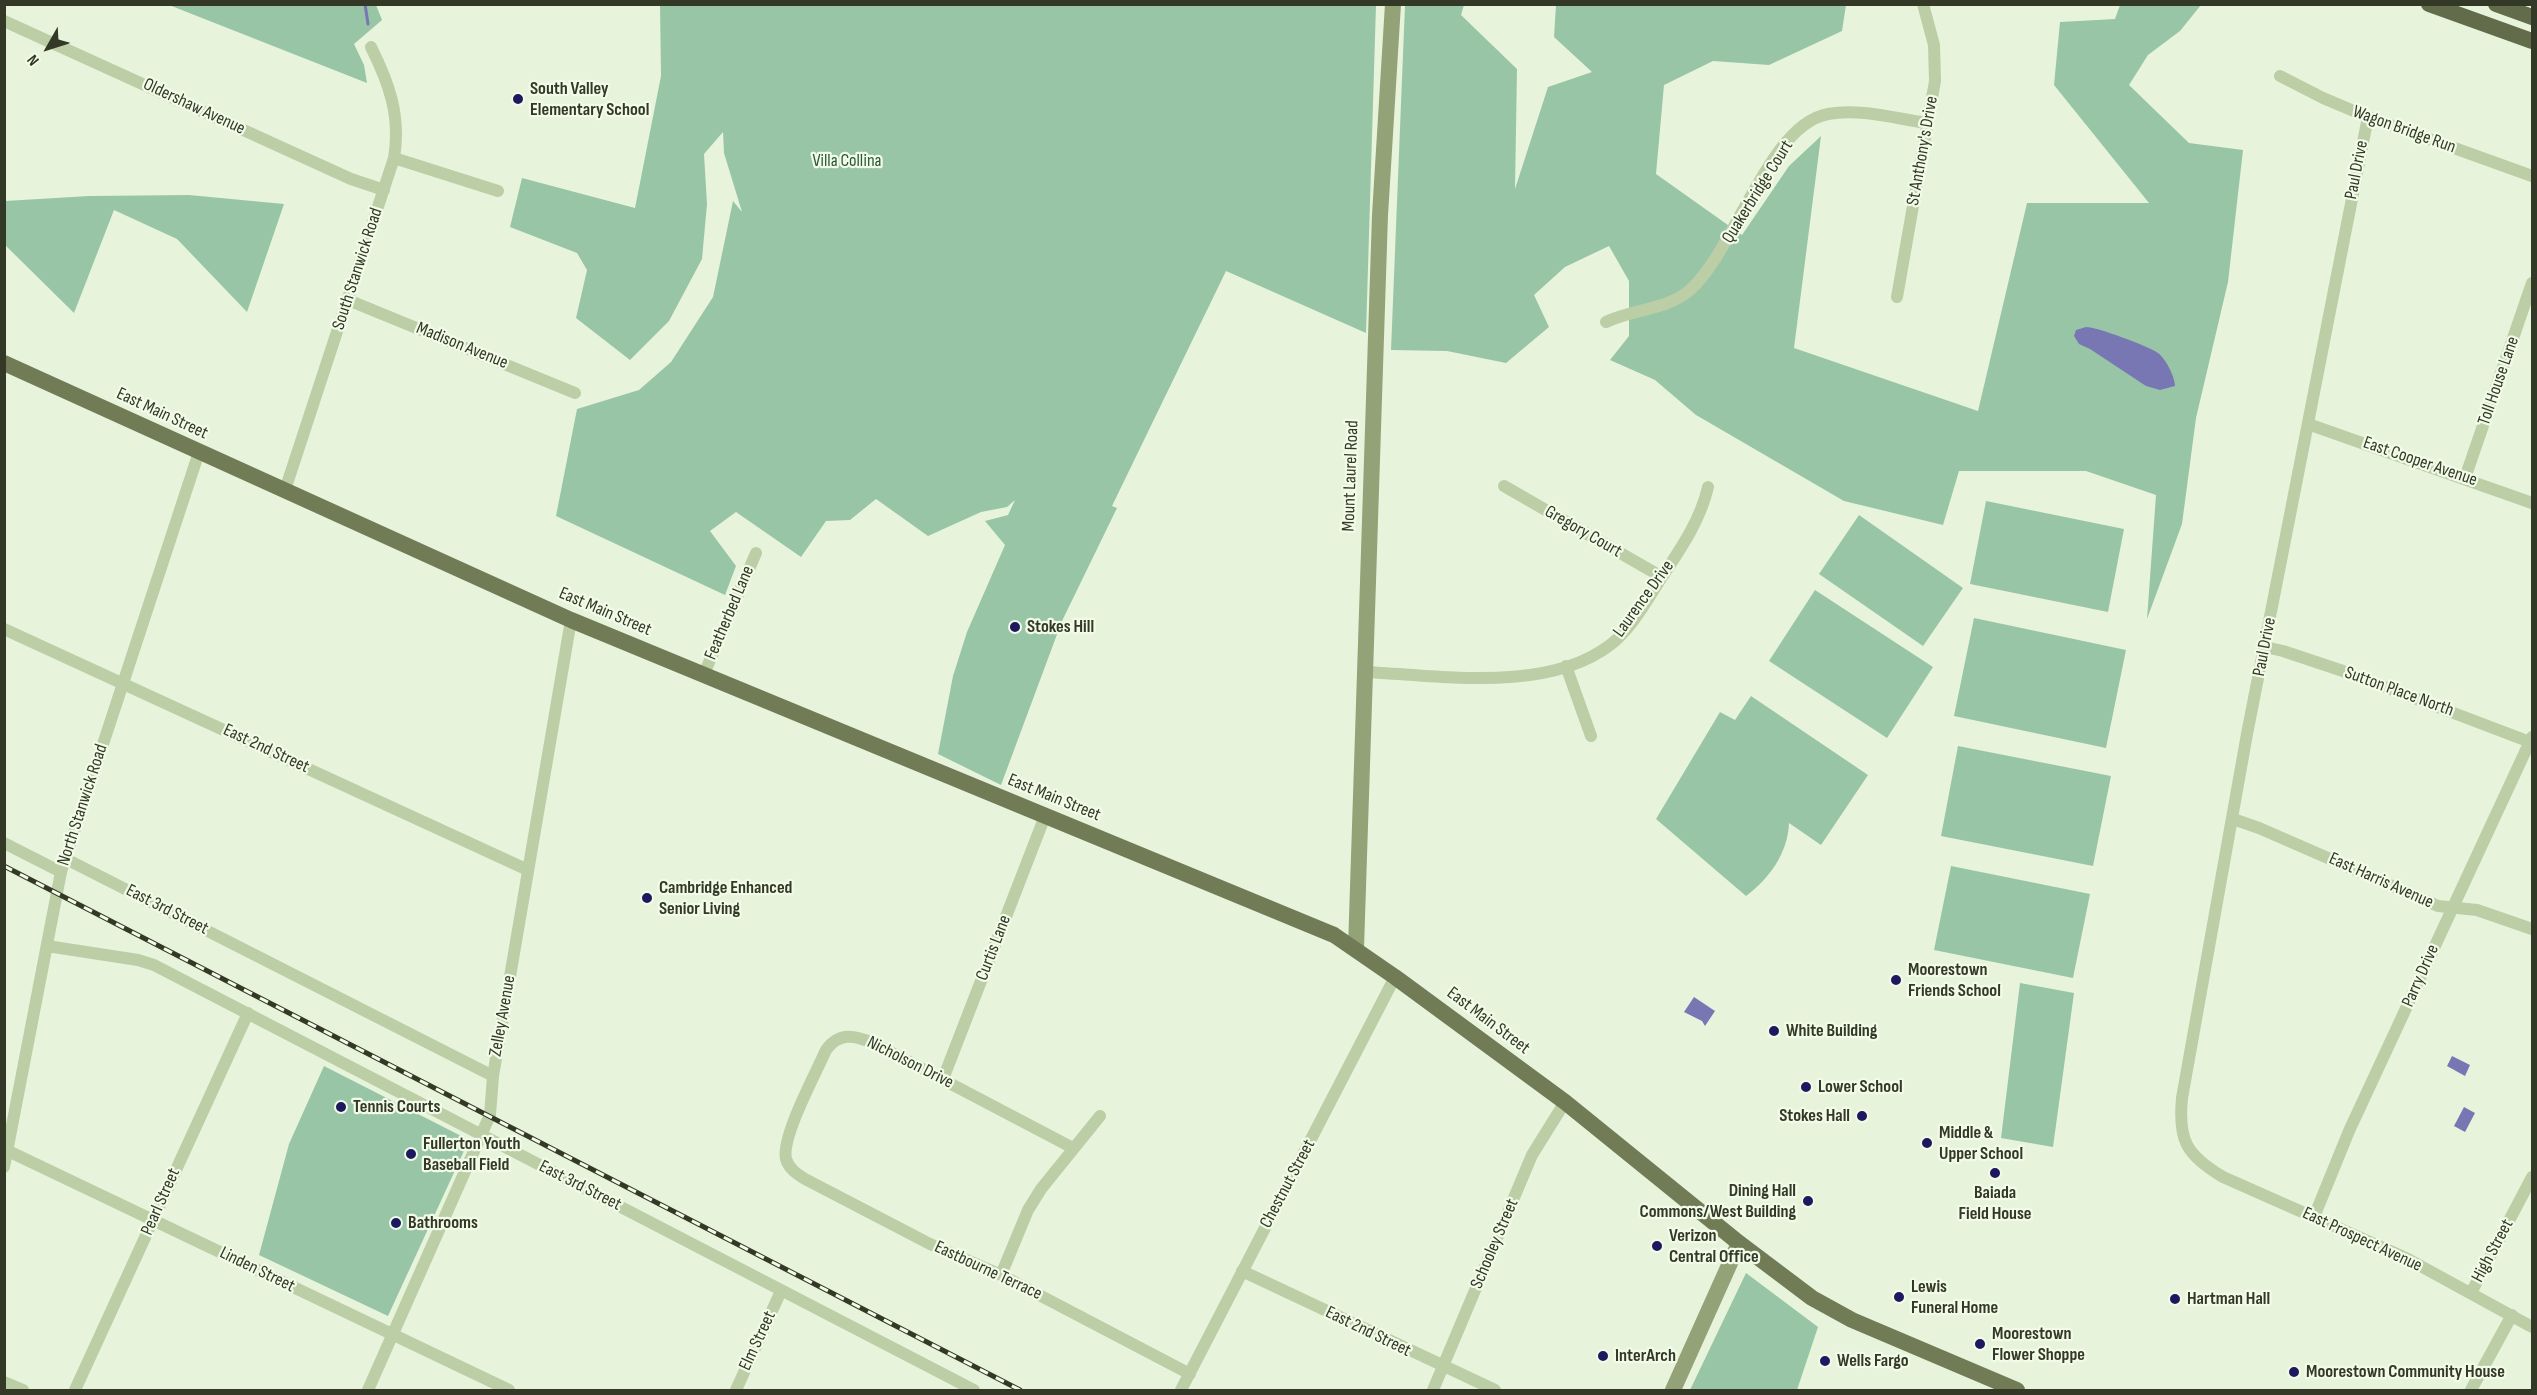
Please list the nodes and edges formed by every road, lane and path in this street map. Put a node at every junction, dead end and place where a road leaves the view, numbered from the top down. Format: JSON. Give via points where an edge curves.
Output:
{"nodes":[{"id":1,"x":1393,"y":4,"type":"edge"},
{"id":2,"x":1923,"y":4,"type":"edge"},
{"id":3,"x":2429,"y":4,"type":"edge"},
{"id":4,"x":2496,"y":4,"type":"edge"},
{"id":5,"x":2532,"y":17,"type":"edge"},
{"id":6,"x":4,"y":21,"type":"edge"},
{"id":7,"x":2532,"y":41,"type":"edge"},
{"id":8,"x":370,"y":47,"type":"dead end"},
{"id":9,"x":2280,"y":76,"type":"dead end"},
{"id":10,"x":2368,"y":117,"type":"junction"},
{"id":11,"x":1928,"y":123,"type":"junction"},
{"id":12,"x":394,"y":158,"type":"junction"},
{"id":13,"x":2532,"y":176,"type":"edge"},
{"id":14,"x":384,"y":190,"type":"junction"},
{"id":15,"x":498,"y":191,"type":"dead end"},
{"id":16,"x":2532,"y":283,"type":"edge"},
{"id":17,"x":1897,"y":297,"type":"dead end"},
{"id":18,"x":348,"y":300,"type":"junction"},
{"id":19,"x":1606,"y":322,"type":"dead end"},
{"id":20,"x":4,"y":363,"type":"edge"},
{"id":21,"x":575,"y":393,"type":"dead end"},
{"id":22,"x":2308,"y":424,"type":"junction"},
{"id":23,"x":199,"y":452,"type":"junction"},
{"id":24,"x":2465,"y":478,"type":"junction"},
{"id":25,"x":1504,"y":486,"type":"dead end"},
{"id":26,"x":1708,"y":487,"type":"dead end"},
{"id":27,"x":285,"y":490,"type":"junction"},
{"id":28,"x":2532,"y":503,"type":"edge"},
{"id":29,"x":756,"y":553,"type":"dead end"},
{"id":30,"x":1662,"y":577,"type":"junction"},
{"id":31,"x":571,"y":620,"type":"junction"},
{"id":32,"x":4,"y":628,"type":"edge"},
{"id":33,"x":2265,"y":647,"type":"junction"},
{"id":34,"x":1566,"y":666,"type":"junction"},
{"id":35,"x":1364,"y":672,"type":"junction"},
{"id":36,"x":704,"y":674,"type":"junction"},
{"id":37,"x":122,"y":683,"type":"junction"},
{"id":38,"x":1591,"y":736,"type":"dead end"},
{"id":39,"x":2531,"y":739,"type":"edge"},
{"id":40,"x":1045,"y":816,"type":"junction"},
{"id":41,"x":2233,"y":819,"type":"junction"},
{"id":42,"x":4,"y":843,"type":"edge"},
{"id":43,"x":66,"y":859,"type":"junction"},
{"id":44,"x":528,"y":870,"type":"junction"},
{"id":45,"x":61,"y":872,"type":"junction"},
{"id":46,"x":2452,"y":909,"type":"junction"},
{"id":47,"x":2532,"y":929,"type":"edge"},
{"id":48,"x":47,"y":945,"type":"junction"},
{"id":49,"x":1356,"y":948,"type":"junction"},
{"id":50,"x":1395,"y":977,"type":"junction"},
{"id":51,"x":248,"y":1013,"type":"junction"},
{"id":52,"x":493,"y":1076,"type":"junction"},
{"id":53,"x":943,"y":1079,"type":"junction"},
{"id":54,"x":1565,"y":1102,"type":"junction"},
{"id":55,"x":1100,"y":1116,"type":"dead end"},
{"id":56,"x":483,"y":1135,"type":"junction"},
{"id":57,"x":1073,"y":1148,"type":"junction"},
{"id":58,"x":6,"y":1150,"type":"edge"},
{"id":59,"x":788,"y":1165,"type":"joint"},
{"id":60,"x":4,"y":1167,"type":"edge"},
{"id":61,"x":2209,"y":1169,"type":"joint"},
{"id":62,"x":2532,"y":1177,"type":"edge"},
{"id":63,"x":2314,"y":1217,"type":"junction"},
{"id":64,"x":152,"y":1219,"type":"junction"},
{"id":65,"x":1739,"y":1244,"type":"junction"},
{"id":66,"x":1242,"y":1271,"type":"junction"},
{"id":67,"x":1001,"y":1275,"type":"junction"},
{"id":68,"x":781,"y":1291,"type":"junction"},
{"id":69,"x":2471,"y":1293,"type":"junction"},
{"id":70,"x":2512,"y":1315,"type":"junction"},
{"id":71,"x":2532,"y":1327,"type":"edge"},
{"id":72,"x":393,"y":1335,"type":"junction"},
{"id":73,"x":1443,"y":1367,"type":"junction"},
{"id":74,"x":1190,"y":1374,"type":"junction"},
{"id":75,"x":4,"y":1382,"type":"edge"},
{"id":76,"x":23,"y":1390,"type":"edge"},
{"id":77,"x":75,"y":1390,"type":"edge"},
{"id":78,"x":368,"y":1390,"type":"edge"},
{"id":79,"x":510,"y":1390,"type":"edge"},
{"id":80,"x":736,"y":1390,"type":"edge"},
{"id":81,"x":974,"y":1390,"type":"edge"},
{"id":82,"x":1181,"y":1390,"type":"edge"},
{"id":83,"x":1433,"y":1390,"type":"edge"},
{"id":84,"x":1495,"y":1390,"type":"edge"},
{"id":85,"x":1673,"y":1390,"type":"edge"},
{"id":86,"x":2017,"y":1390,"type":"edge"},
{"id":87,"x":2471,"y":1390,"type":"edge"}],
"edges":[{"from":1,"to":35,"type":"main road","name":"Mount Laurel Road","via":[[1380,215]]},
{"from":2,"to":11,"type":"street","name":"St Anthony's Drive","via":[[1936,63]]},
{"from":3,"to":7,"type":"highway"},
{"from":4,"to":5,"type":"highway"},
{"from":6,"to":14,"type":"street","name":"Oldershaw Avenue","via":[[351,179]]},
{"from":8,"to":12,"type":"street","name":"South Stanwick Road","via":[[386,77],[394,106]]},
{"from":9,"to":10,"type":"street","name":"Wagon Bridge Run"},
{"from":10,"to":13,"type":"street","name":"Wagon Bridge Run"},
{"from":10,"to":22,"type":"street","name":"Paul Drive"},
{"from":11,"to":17,"type":"street","name":"St Anthony's Drive"},
{"from":11,"to":19,"type":"street","name":"Quakerbridge Court","via":[[1838,113],[1806,123],[1768,168],[1722,250],[1690,290],[1666,304]]},
{"from":12,"to":14,"type":"street","name":"South Stanwick Road"},
{"from":12,"to":15,"type":"street"},
{"from":14,"to":18,"type":"street","name":"South Stanwick Road"},
{"from":16,"to":24,"type":"street","name":"Toll House Lane"},
{"from":18,"to":21,"type":"street","name":"Madison Avenue"},
{"from":18,"to":27,"type":"street","name":"South Stanwick Road"},
{"from":20,"to":23,"type":"main road","name":"East Main Street"},
{"from":22,"to":24,"type":"street","name":"East Cooper Avenue"},
{"from":22,"to":33,"type":"street","name":"Paul Drive"},
{"from":23,"to":27,"type":"main road","name":"East Main Street"},
{"from":23,"to":37,"type":"street","name":"North Stanwick Road"},
{"from":24,"to":28,"type":"street","name":"East Cooper Avenue"},
{"from":25,"to":30,"type":"street","name":"Gregory Court"},
{"from":26,"to":30,"type":"street","name":"Laurence Drive","via":[[1700,515]]},
{"from":27,"to":31,"type":"main road","name":"East Main Street"},
{"from":29,"to":36,"type":"street","name":"Featherbed Lane"},
{"from":30,"to":34,"type":"street","name":"Laurence Drive","via":[[1643,607],[1611,644]]},
{"from":31,"to":36,"type":"main road","name":"East Main Street"},
{"from":31,"to":44,"type":"street","name":"Zelley Avenue"},
{"from":32,"to":37,"type":"street","name":"East 2nd Street"},
{"from":33,"to":39,"type":"street","name":"Sutton Place North"},
{"from":33,"to":41,"type":"street","name":"Paul Drive"},
{"from":34,"to":35,"type":"street","name":"Laurence Drive","via":[[1515,676]]},
{"from":34,"to":38,"type":"street"},
{"from":35,"to":49,"type":"main road","name":"Mount Laurel Road"},
{"from":36,"to":40,"type":"main road","name":"East Main Street"},
{"from":37,"to":43,"type":"street","name":"North Stanwick Road"},
{"from":37,"to":44,"type":"street","name":"East 2nd Street"},
{"from":39,"to":46,"type":"street","name":"Parry Drive"},
{"from":40,"to":49,"type":"main road","name":"East Main Street","via":[[1316,927]]},
{"from":40,"to":53,"type":"street","name":"Curtis Lane"},
{"from":41,"to":46,"type":"street","name":"East Harris Avenue"},
{"from":41,"to":61,"type":"street","name":"Paul Drive","via":[[2180,1119],[2187,1145]]},
{"from":42,"to":45,"type":"street"},
{"from":43,"to":45,"type":"street","name":"North Stanwick Road"},
{"from":43,"to":52,"type":"street","name":"East 3rd Street"},
{"from":44,"to":52,"type":"street","name":"Zelley Avenue"},
{"from":45,"to":48,"type":"street","name":"North Stanwick Road"},
{"from":46,"to":47,"type":"street","name":"East Harris Avenue","via":[[2477,910]]},
{"from":46,"to":63,"type":"street","name":"Parry Drive","via":[[2335,1162]]},
{"from":48,"to":51,"type":"street","name":"East 3rd Street","via":[[154,965]]},
{"from":48,"to":58,"type":"street","name":"North Stanwick Road"},
{"from":49,"to":50,"type":"main road","name":"East Main Street"},
{"from":50,"to":54,"type":"main road","name":"East Main Street"},
{"from":50,"to":66,"type":"street","name":"Chestnut Street"},
{"from":51,"to":56,"type":"street","name":"East 3rd Street"},
{"from":51,"to":64,"type":"street","name":"Pearl Street"},
{"from":52,"to":56,"type":"street","name":"Zelley Avenue","via":[[490,1115]]},
{"from":53,"to":57,"type":"street","name":"Nicholson Drive"},
{"from":53,"to":59,"type":"street","name":"Nicholson Drive","via":[[864,1039],[848,1036],[836,1040],[826,1050],[789,1134],[785,1150]]},
{"from":54,"to":65,"type":"main road","name":"East Main Street"},
{"from":54,"to":73,"type":"street","name":"Schooley Street","via":[[1532,1155]]},
{"from":55,"to":57,"type":"street"},
{"from":56,"to":68,"type":"street","name":"East 3rd Street"},
{"from":56,"to":72,"type":"street","name":"Zelley Avenue"},
{"from":57,"to":67,"type":"street","via":[[1028,1210]]},
{"from":58,"to":60,"type":"street","name":"North Stanwick Road"},
{"from":58,"to":64,"type":"street","name":"Linden Street"},
{"from":59,"to":67,"type":"street","name":"Eastbourne Terrace","via":[[805,1179],[930,1244]]},
{"from":61,"to":63,"type":"street","name":"East Prospect Avenue"},
{"from":62,"to":69,"type":"street","name":"High Street"},
{"from":63,"to":69,"type":"street","name":"East Prospect Avenue","via":[[2406,1258]]},
{"from":64,"to":72,"type":"street","name":"Linden Street"},
{"from":64,"to":77,"type":"street","name":"Pearl Street"},
{"from":65,"to":85,"type":"main road"},
{"from":65,"to":86,"type":"main road","name":"East Main Street","via":[[1804,1293],[1852,1320]]},
{"from":66,"to":73,"type":"street","name":"East 2nd Street"},
{"from":66,"to":74,"type":"street","name":"Chestnut Street"},
{"from":67,"to":74,"type":"street","name":"Eastbourne Terrace"},
{"from":68,"to":80,"type":"street","name":"Elm Street"},
{"from":68,"to":81,"type":"street","name":"East 3rd Street"},
{"from":69,"to":70,"type":"street","name":"East Prospect Avenue"},
{"from":70,"to":71,"type":"street","name":"East Prospect Avenue"},
{"from":70,"to":87,"type":"street"},
{"from":72,"to":78,"type":"street","name":"Zelley Avenue"},
{"from":72,"to":79,"type":"street","name":"Linden Street"},
{"from":73,"to":83,"type":"street","name":"Schooley Street"},
{"from":73,"to":84,"type":"street","name":"East 2nd Street"},
{"from":74,"to":82,"type":"street","name":"Chestnut Street"},
{"from":75,"to":76,"type":"street"}]}
